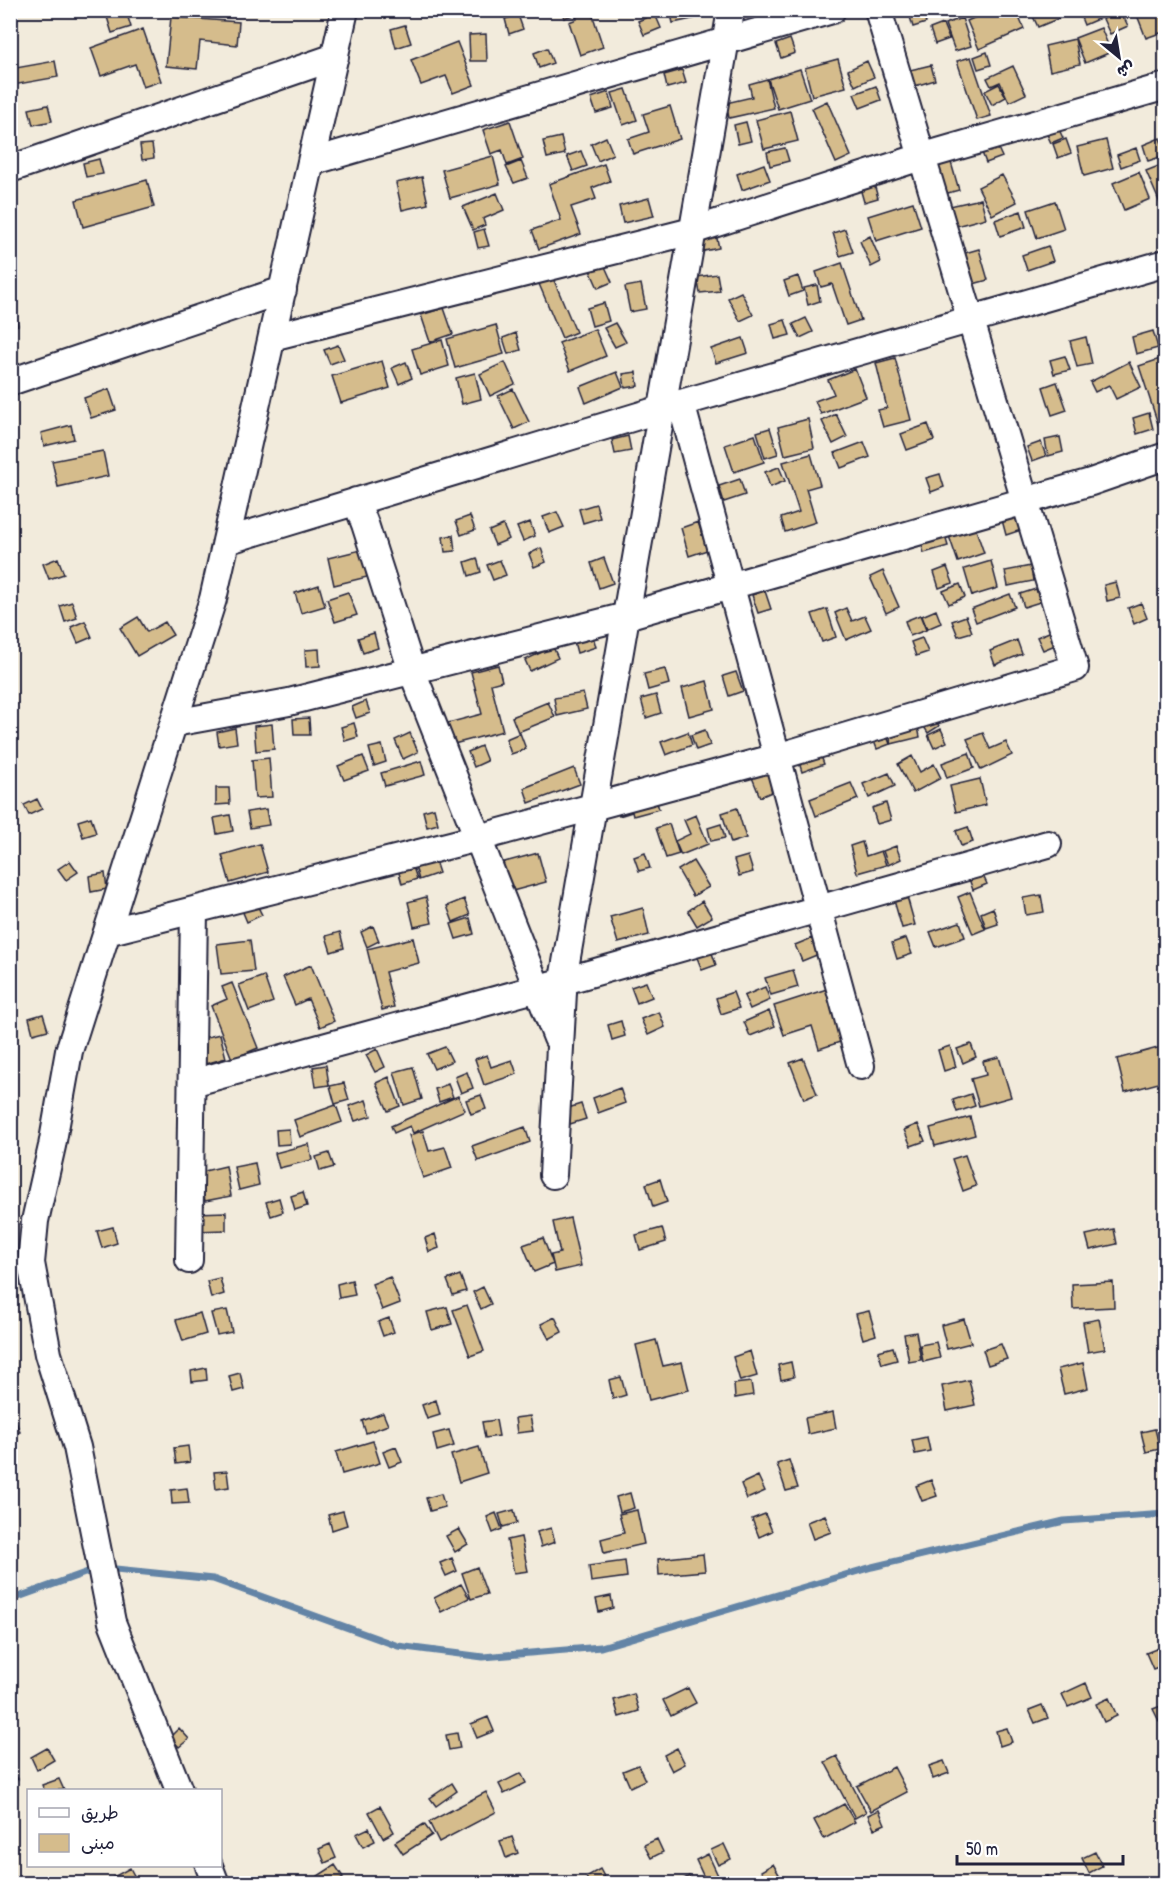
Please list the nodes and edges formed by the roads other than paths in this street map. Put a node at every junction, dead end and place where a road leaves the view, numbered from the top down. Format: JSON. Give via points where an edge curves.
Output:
{"nodes":[{"id":1,"x":345,"y":10,"type":"edge"},
{"id":2,"x":731,"y":10,"type":"edge"},
{"id":3,"x":832,"y":10,"type":"edge"},
{"id":4,"x":878,"y":10,"type":"edge"},
{"id":5,"x":726,"y":43,"type":"junction"},
{"id":6,"x":335,"y":57,"type":"junction"},
{"id":7,"x":1166,"y":86,"type":"edge"},
{"id":8,"x":921,"y":157,"type":"junction"},
{"id":9,"x":311,"y":162,"type":"junction"},
{"id":10,"x":10,"y":169,"type":"edge"},
{"id":11,"x":692,"y":231,"type":"junction"},
{"id":12,"x":1166,"y":263,"type":"edge"},
{"id":13,"x":283,"y":290,"type":"junction"},
{"id":14,"x":970,"y":319,"type":"junction"},
{"id":15,"x":272,"y":337,"type":"junction"},
{"id":16,"x":10,"y":382,"type":"edge"},
{"id":17,"x":671,"y":406,"type":"junction"},
{"id":18,"x":1166,"y":456,"type":"edge"},
{"id":19,"x":356,"y":501,"type":"junction"},
{"id":20,"x":1025,"y":501,"type":"junction"},
{"id":21,"x":226,"y":541,"type":"junction"},
{"id":22,"x":731,"y":586,"type":"junction"},
{"id":23,"x":626,"y":616,"type":"junction"},
{"id":24,"x":412,"y":671,"type":"junction"},
{"id":25,"x":174,"y":723,"type":"junction"},
{"id":26,"x":777,"y":757,"type":"junction"},
{"id":27,"x":593,"y":807,"type":"junction"},
{"id":28,"x":478,"y":838,"type":"junction"},
{"id":29,"x":1048,"y":844,"type":"dead end"},
{"id":30,"x":819,"y":908,"type":"junction"},
{"id":31,"x":194,"y":910,"type":"junction"},
{"id":32,"x":107,"y":932,"type":"junction"},
{"id":33,"x":564,"y":981,"type":"junction"},
{"id":34,"x":537,"y":988,"type":"junction"},
{"id":35,"x":561,"y":1047,"type":"junction"},
{"id":36,"x":861,"y":1066,"type":"dead end"},
{"id":37,"x":192,"y":1083,"type":"junction"},
{"id":38,"x":553,"y":1175,"type":"dead end"},
{"id":39,"x":189,"y":1260,"type":"dead end"},
{"id":40,"x":178,"y":1789,"type":"edge"},
{"id":41,"x":209,"y":1867,"type":"edge"},
{"id":42,"x":216,"y":1884,"type":"edge"}],
"edges":[{"from":1,"to":6,"type":"street"},
{"from":2,"to":5,"type":"street"},
{"from":3,"to":5,"type":"street"},
{"from":4,"to":8,"type":"street"},
{"from":5,"to":9,"type":"street"},
{"from":5,"to":11,"type":"street"},
{"from":6,"to":9,"type":"street"},
{"from":6,"to":10,"type":"street"},
{"from":7,"to":8,"type":"street"},
{"from":8,"to":11,"type":"street"},
{"from":8,"to":14,"type":"street"},
{"from":9,"to":13,"type":"street"},
{"from":11,"to":15,"type":"street"},
{"from":11,"to":17,"type":"street"},
{"from":12,"to":14,"type":"street"},
{"from":13,"to":15,"type":"street"},
{"from":13,"to":16,"type":"street"},
{"from":14,"to":17,"type":"street"},
{"from":14,"to":20,"type":"street"},
{"from":15,"to":21,"type":"street"},
{"from":17,"to":19,"type":"street"},
{"from":17,"to":22,"type":"street"},
{"from":17,"to":23,"type":"street"},
{"from":18,"to":20,"type":"street"},
{"from":19,"to":21,"type":"street"},
{"from":19,"to":24,"type":"street"},
{"from":20,"to":22,"type":"street"},
{"from":20,"to":26,"type":"street","via":[[1075,668]]},
{"from":21,"to":25,"type":"street","via":[[213,599]]},
{"from":22,"to":23,"type":"street"},
{"from":22,"to":26,"type":"street"},
{"from":23,"to":24,"type":"street"},
{"from":23,"to":27,"type":"street"},
{"from":24,"to":25,"type":"street","via":[[289,702]]},
{"from":24,"to":28,"type":"street"},
{"from":25,"to":32,"type":"street"},
{"from":26,"to":27,"type":"street"},
{"from":26,"to":30,"type":"street"},
{"from":27,"to":28,"type":"street"},
{"from":27,"to":33,"type":"street"},
{"from":28,"to":31,"type":"street"},
{"from":28,"to":34,"type":"street"},
{"from":29,"to":30,"type":"street"},
{"from":30,"to":33,"type":"street"},
{"from":30,"to":36,"type":"street"},
{"from":31,"to":32,"type":"street"},
{"from":31,"to":37,"type":"street"},
{"from":32,"to":40,"type":"street","via":[[69,1051],[35,1221],[31,1263],[48,1354],[77,1448],[112,1623]]},
{"from":33,"to":34,"type":"street"},
{"from":33,"to":35,"type":"street"},
{"from":34,"to":35,"type":"street"},
{"from":34,"to":37,"type":"street"},
{"from":35,"to":38,"type":"street"},
{"from":37,"to":39,"type":"street"},
{"from":41,"to":42,"type":"street"}]}
